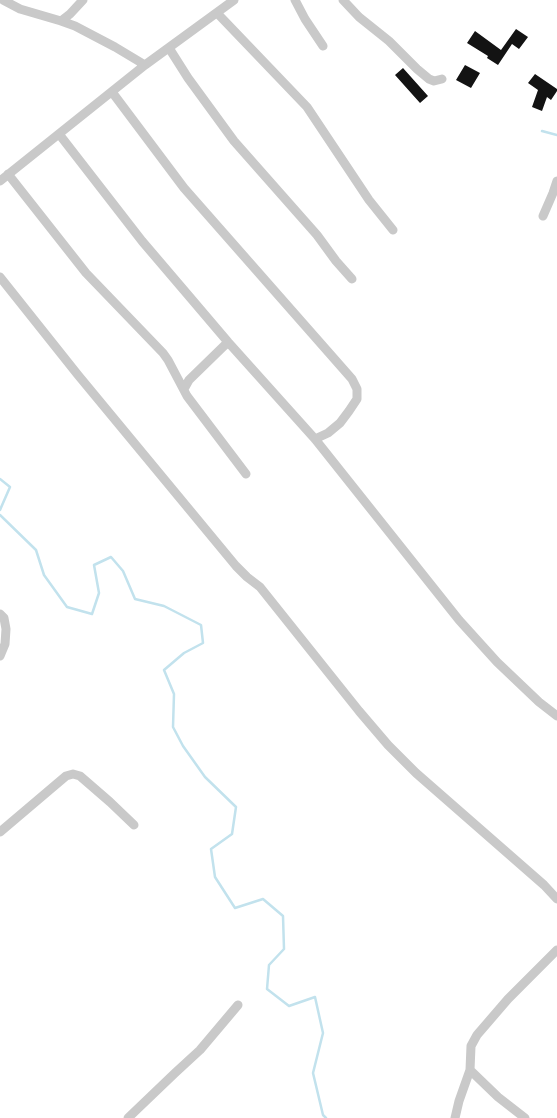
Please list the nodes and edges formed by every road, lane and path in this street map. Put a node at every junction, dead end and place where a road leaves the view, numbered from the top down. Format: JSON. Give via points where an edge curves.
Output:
{"nodes":[{"id":1,"x":3,"y":0,"type":"edge"},
{"id":2,"x":83,"y":0,"type":"edge"},
{"id":3,"x":232,"y":0,"type":"edge"},
{"id":4,"x":295,"y":0,"type":"edge"},
{"id":5,"x":343,"y":0,"type":"edge"},
{"id":6,"x":217,"y":13,"type":"junction"},
{"id":7,"x":70,"y":14,"type":"junction"},
{"id":8,"x":61,"y":21,"type":"junction"},
{"id":9,"x":75,"y":26,"type":"junction"},
{"id":10,"x":323,"y":46,"type":"dead end"},
{"id":11,"x":169,"y":48,"type":"junction"},
{"id":12,"x":145,"y":65,"type":"junction"},
{"id":13,"x":442,"y":79,"type":"dead end"},
{"id":14,"x":112,"y":92,"type":"junction"},
{"id":15,"x":59,"y":134,"type":"junction"},
{"id":16,"x":8,"y":174,"type":"junction"},
{"id":17,"x":0,"y":181,"type":"edge"},
{"id":18,"x":557,"y":181,"type":"edge"},
{"id":19,"x":543,"y":216,"type":"dead end"},
{"id":20,"x":393,"y":230,"type":"dead end"},
{"id":21,"x":0,"y":277,"type":"edge"},
{"id":22,"x":352,"y":279,"type":"dead end"},
{"id":23,"x":228,"y":342,"type":"junction"},
{"id":24,"x":178,"y":380,"type":"junction"},
{"id":25,"x":189,"y":380,"type":"junction"},
{"id":26,"x":184,"y":389,"type":"junction"},
{"id":27,"x":316,"y":439,"type":"junction"},
{"id":28,"x":246,"y":474,"type":"dead end"},
{"id":29,"x":0,"y":614,"type":"edge"},
{"id":30,"x":0,"y":656,"type":"edge"},
{"id":31,"x":557,"y":716,"type":"edge"},
{"id":32,"x":134,"y":825,"type":"dead end"},
{"id":33,"x":0,"y":832,"type":"edge"},
{"id":34,"x":557,"y":900,"type":"edge"},
{"id":35,"x":557,"y":950,"type":"edge"},
{"id":36,"x":238,"y":1005,"type":"dead end"},
{"id":37,"x":470,"y":1070,"type":"junction"},
{"id":38,"x":128,"y":1118,"type":"edge"},
{"id":39,"x":455,"y":1118,"type":"edge"},
{"id":40,"x":525,"y":1118,"type":"edge"}],
"edges":[{"from":1,"to":8,"type":"street","via":[[20,9]]},
{"from":2,"to":7,"type":"street"},
{"from":3,"to":6,"type":"street"},
{"from":4,"to":10,"type":"street"},
{"from":5,"to":13,"type":"street","via":[[429,79]]},
{"from":6,"to":11,"type":"street"},
{"from":6,"to":20,"type":"street","via":[[307,107]]},
{"from":7,"to":8,"type":"street"},
{"from":7,"to":9,"type":"street"},
{"from":8,"to":9,"type":"street"},
{"from":9,"to":12,"type":"street"},
{"from":11,"to":12,"type":"street"},
{"from":11,"to":22,"type":"street","via":[[234,140]]},
{"from":12,"to":14,"type":"street"},
{"from":14,"to":15,"type":"street"},
{"from":14,"to":27,"type":"street","via":[[184,188],[352,379],[357,398],[350,411],[340,424]]},
{"from":15,"to":16,"type":"street"},
{"from":15,"to":23,"type":"street"},
{"from":16,"to":17,"type":"street"},
{"from":16,"to":24,"type":"street","via":[[86,273],[168,360]]},
{"from":18,"to":19,"type":"street"},
{"from":21,"to":34,"type":"street","via":[[236,566],[260,587],[388,745]]},
{"from":23,"to":25,"type":"street"},
{"from":23,"to":27,"type":"street"},
{"from":24,"to":25,"type":"street"},
{"from":24,"to":26,"type":"street"},
{"from":25,"to":26,"type":"street"},
{"from":26,"to":28,"type":"street"},
{"from":27,"to":31,"type":"street","via":[[459,620],[497,662]]},
{"from":29,"to":30,"type":"street","via":[[6,629]]},
{"from":32,"to":33,"type":"street","via":[[80,776],[73,774],[66,776]]},
{"from":35,"to":37,"type":"street","via":[[477,1035],[471,1046]]},
{"from":36,"to":38,"type":"street","via":[[200,1050]]},
{"from":37,"to":39,"type":"street"},
{"from":37,"to":40,"type":"street"}]}
